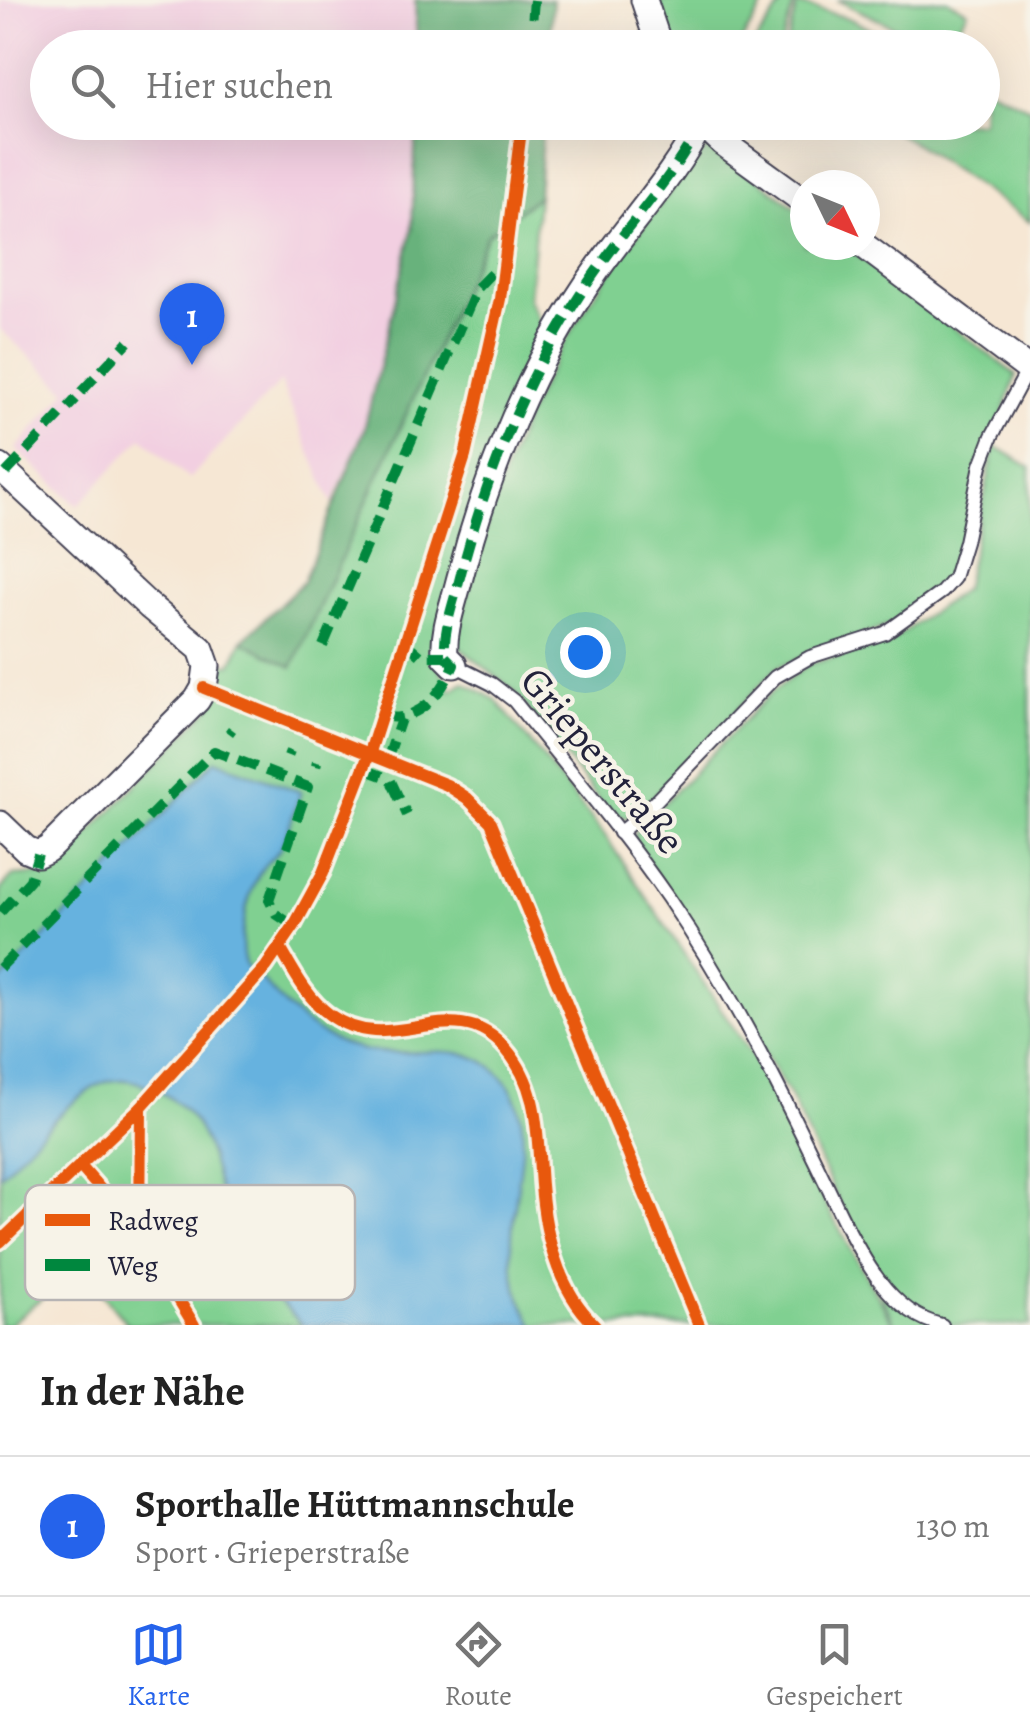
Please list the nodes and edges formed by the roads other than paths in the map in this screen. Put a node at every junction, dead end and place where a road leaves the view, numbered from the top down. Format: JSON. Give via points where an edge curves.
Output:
{"nodes":[{"id":1,"x":644,"y":0,"type":"edge"},
{"id":2,"x":654,"y":30,"type":"edge"},
{"id":3,"x":692,"y":140,"type":"edge"},
{"id":4,"x":720,"y":140,"type":"edge"},
{"id":5,"x":790,"y":191,"type":"edge"},
{"id":6,"x":880,"y":258,"type":"edge"},
{"id":7,"x":1029,"y":370,"type":"edge"},
{"id":8,"x":0,"y":468,"type":"edge"},
{"id":9,"x":454,"y":665,"type":"joint"},
{"id":10,"x":0,"y":824,"type":"edge"},
{"id":11,"x":619,"y":833,"type":"junction"},
{"id":12,"x":942,"y":1325,"type":"edge"}],
"edges":[{"from":1,"to":2,"type":"street"},
{"from":3,"to":9,"type":"street","name":"Grieperstraße","via":[[598,269],[525,397],[462,568],[445,638],[445,656]]},
{"from":4,"to":5,"type":"street"},
{"from":6,"to":7,"type":"street"},
{"from":7,"to":11,"type":"lane","via":[[992,436],[966,542],[942,592],[885,633],[810,657],[775,677]]},
{"from":8,"to":10,"type":"street","via":[[201,649],[207,666],[196,700],[48,849],[38,854],[26,848]]},
{"from":9,"to":11,"type":"lane","name":"Grieperstraße","via":[[514,701]]},
{"from":11,"to":12,"type":"lane","name":"Grieperstraße","via":[[671,903],[766,1062],[869,1265],[905,1307]]}]}
